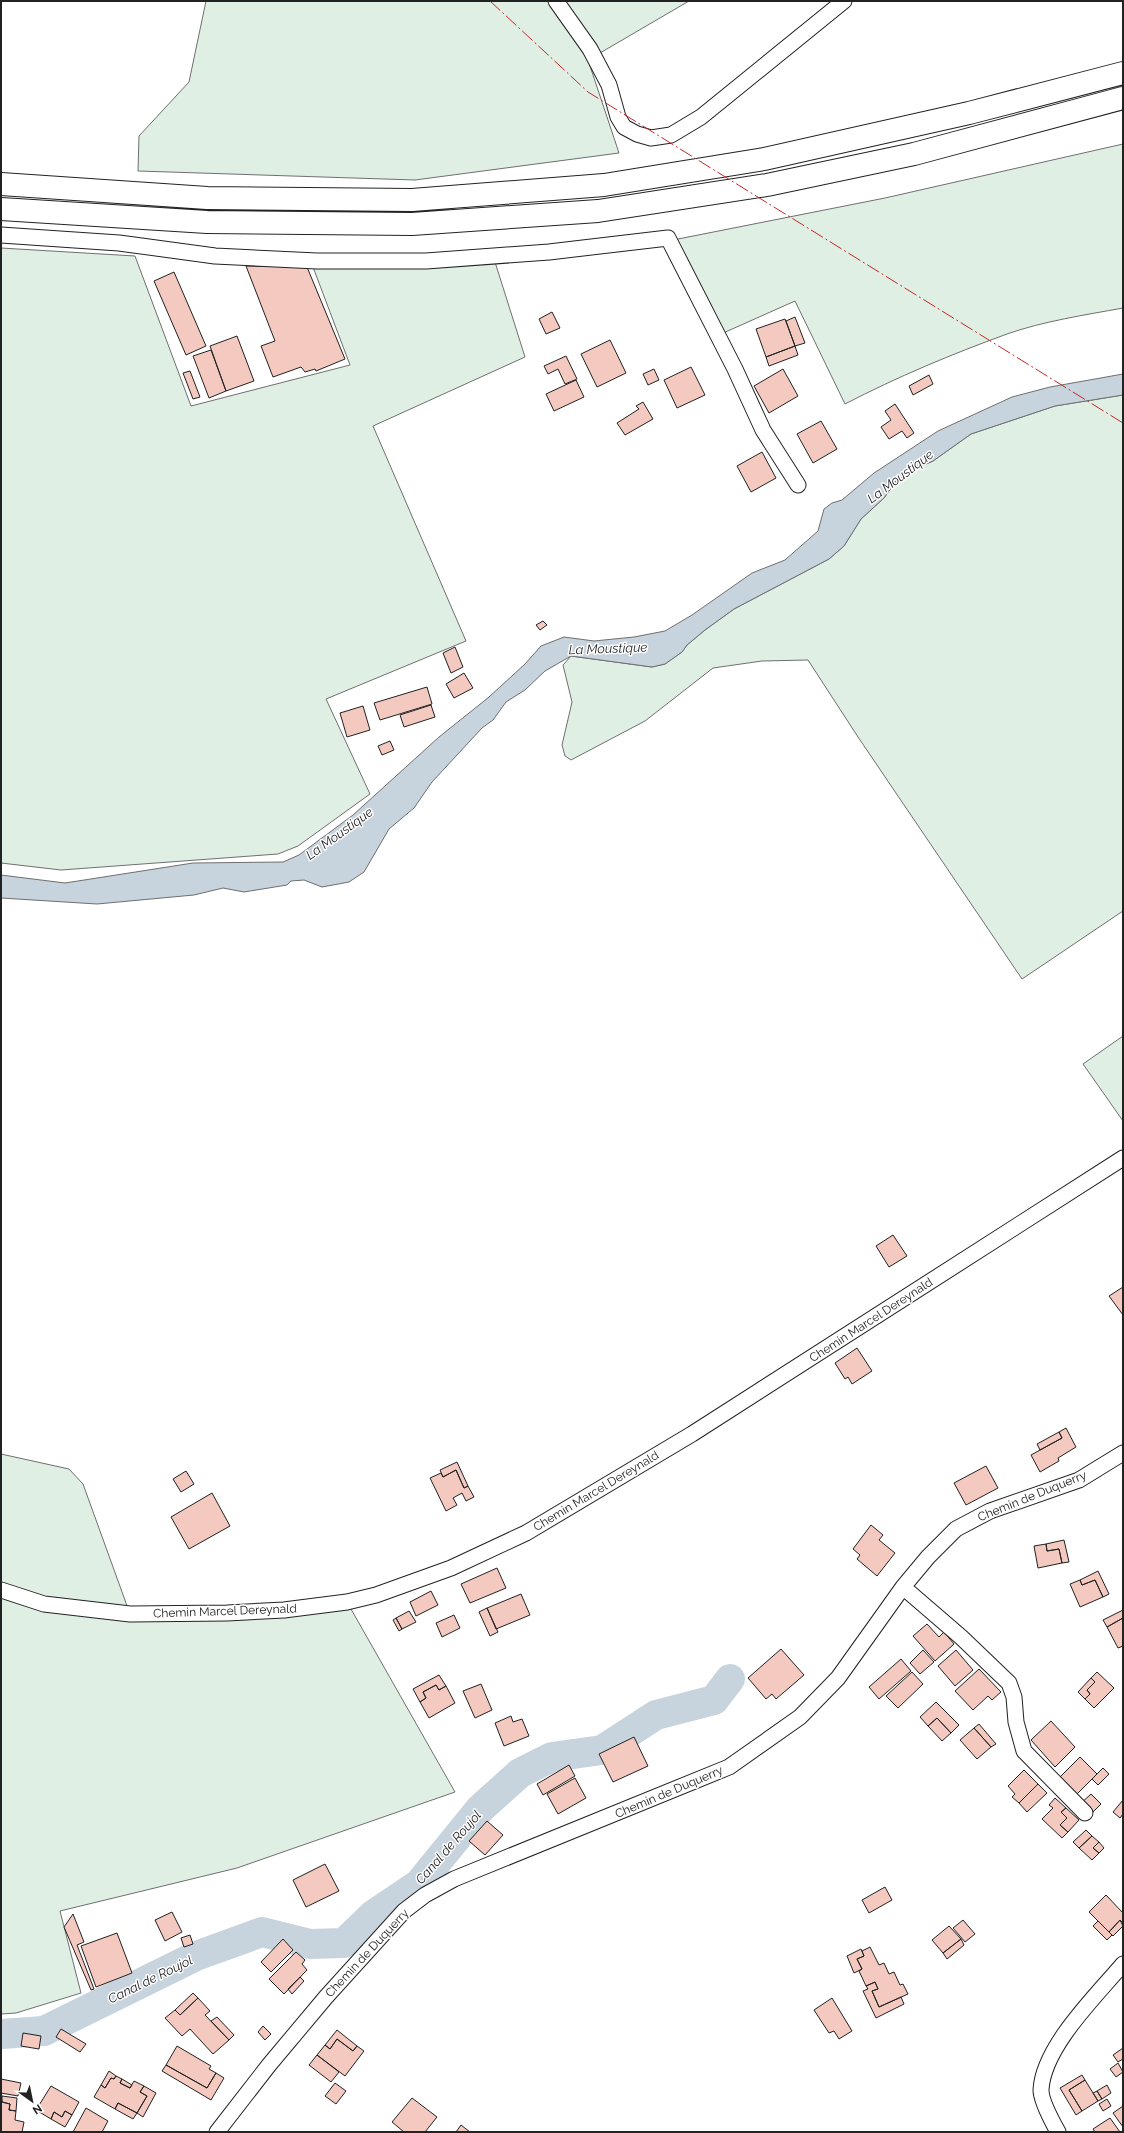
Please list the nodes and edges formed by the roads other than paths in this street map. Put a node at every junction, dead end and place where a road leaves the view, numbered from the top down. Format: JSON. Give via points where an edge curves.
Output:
{"nodes":[{"id":1,"x":556,"y":1,"type":"edge"},
{"id":2,"x":844,"y":1,"type":"edge"},
{"id":3,"x":1123,"y":73,"type":"edge"},
{"id":4,"x":1123,"y":98,"type":"edge"},
{"id":5,"x":1,"y":184,"type":"edge"},
{"id":6,"x":1,"y":209,"type":"edge"},
{"id":7,"x":1,"y":235,"type":"edge"},
{"id":8,"x":798,"y":485,"type":"dead end"},
{"id":9,"x":1123,"y":1158,"type":"edge"},
{"id":10,"x":1123,"y":1453,"type":"edge"},
{"id":11,"x":903,"y":1587,"type":"junction"},
{"id":12,"x":1,"y":1590,"type":"edge"},
{"id":13,"x":1084,"y":1813,"type":"dead end"},
{"id":14,"x":1123,"y":1964,"type":"edge"},
{"id":15,"x":217,"y":2132,"type":"edge"},
{"id":16,"x":1058,"y":2132,"type":"edge"}],
"edges":[{"from":1,"to":2,"type":"street","via":[[590,49],[609,85],[618,117],[624,127],[650,138],[671,135],[701,117]]},
{"from":3,"to":5,"type":"highway","via":[[969,114],[764,160],[604,185],[404,200],[207,198]]},
{"from":4,"to":6,"type":"highway","via":[[906,155],[767,185],[598,211],[412,224],[207,222]]},
{"from":7,"to":8,"type":"street","via":[[119,243],[215,256],[317,261],[426,261],[549,252],[668,238],[763,430]]},
{"from":9,"to":12,"type":"street","name":"Chemin Marcel Dereynald","via":[[692,1434],[526,1533],[451,1568],[376,1595],[347,1602],[234,1613],[130,1614],[44,1604]]},
{"from":10,"to":11,"type":"street","name":"Chemin de Duquerry","via":[[1079,1480],[990,1511],[956,1529]]},
{"from":11,"to":13,"type":"street","via":[[1009,1683],[1024,1750]]},
{"from":11,"to":15,"type":"street","name":"Chemin de Duquerry","via":[[838,1678],[800,1717],[729,1767],[454,1879],[425,1895],[404,1911],[278,2054]]},
{"from":14,"to":16,"type":"street","via":[[1060,2041],[1046,2065],[1041,2091]]}]}
